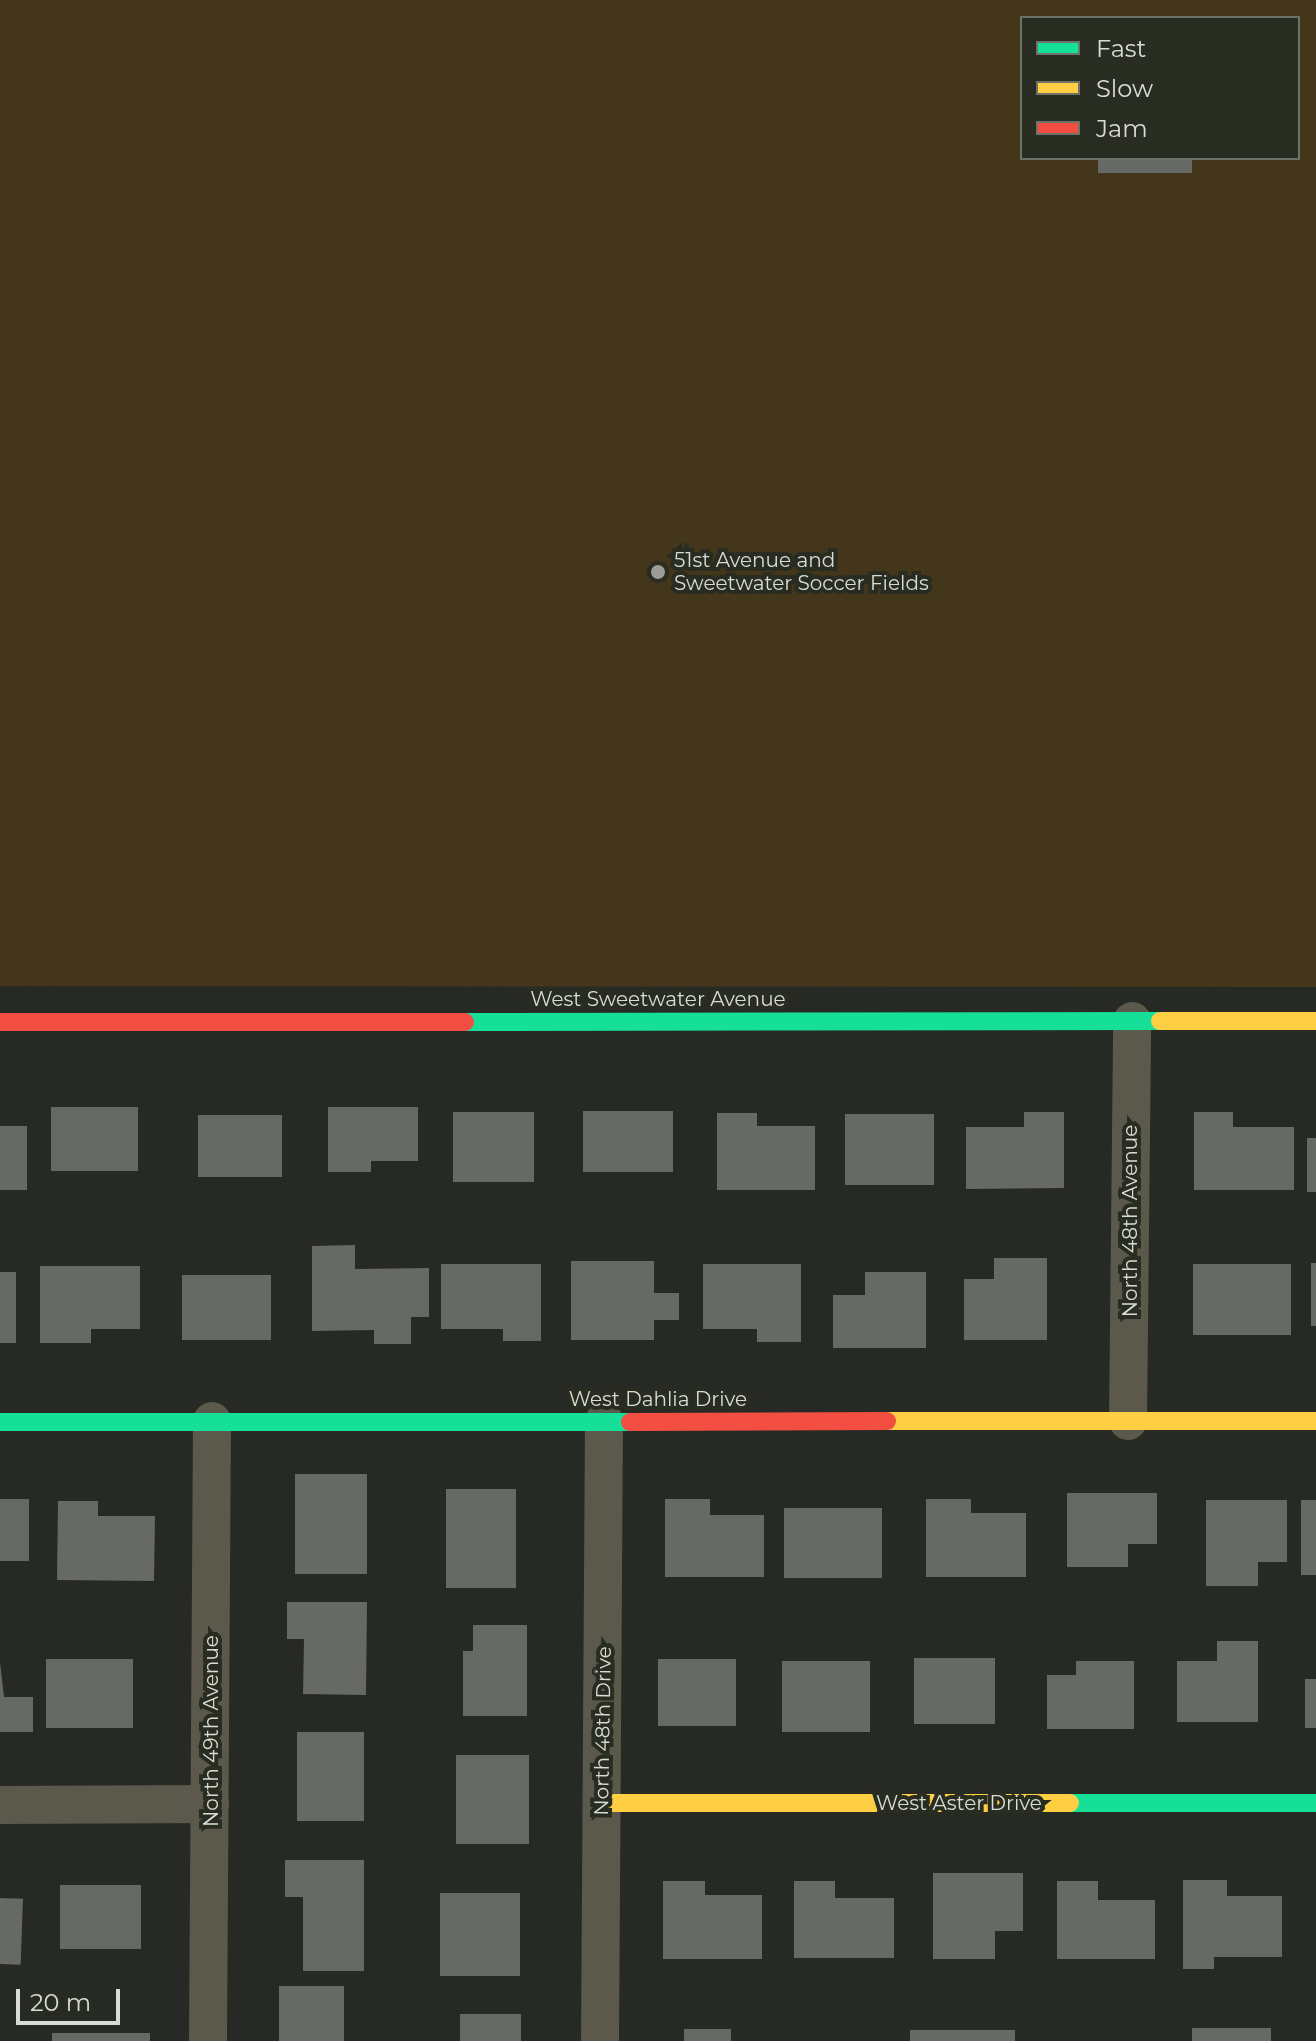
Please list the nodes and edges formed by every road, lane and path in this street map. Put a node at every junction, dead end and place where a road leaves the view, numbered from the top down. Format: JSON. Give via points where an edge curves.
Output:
{"nodes":[{"id":1,"x":1132,"y":1021,"type":"junction"},
{"id":2,"x":1316,"y":1021,"type":"edge"},
{"id":3,"x":0,"y":1022,"type":"edge"},
{"id":4,"x":212,"y":1421,"type":"junction"},
{"id":5,"x":604,"y":1421,"type":"junction"},
{"id":6,"x":1128,"y":1421,"type":"junction"},
{"id":7,"x":1316,"y":1421,"type":"edge"},
{"id":8,"x":0,"y":1422,"type":"edge"},
{"id":9,"x":602,"y":1803,"type":"junction"},
{"id":10,"x":1316,"y":1803,"type":"edge"},
{"id":11,"x":210,"y":1804,"type":"junction"},
{"id":12,"x":0,"y":1805,"type":"edge"},
{"id":13,"x":208,"y":2041,"type":"edge"},
{"id":14,"x":600,"y":2041,"type":"edge"}],
"edges":[{"from":1,"to":2,"type":"street","name":"West Sweetwater Avenue"},
{"from":1,"to":3,"type":"street","name":"West Sweetwater Avenue"},
{"from":1,"to":6,"type":"street","name":"North 48th Avenue"},
{"from":4,"to":5,"type":"street","name":"West Dahlia Drive"},
{"from":4,"to":8,"type":"street","name":"West Dahlia Drive"},
{"from":4,"to":11,"type":"street","name":"North 49th Avenue"},
{"from":5,"to":6,"type":"street","name":"West Dahlia Drive"},
{"from":5,"to":9,"type":"street","name":"North 48th Drive"},
{"from":6,"to":7,"type":"street","name":"West Dahlia Drive"},
{"from":9,"to":10,"type":"street","name":"West Aster Drive"},
{"from":9,"to":14,"type":"street","name":"North 48th Drive"},
{"from":11,"to":12,"type":"street"},
{"from":11,"to":13,"type":"street","name":"North 49th Avenue"}]}
